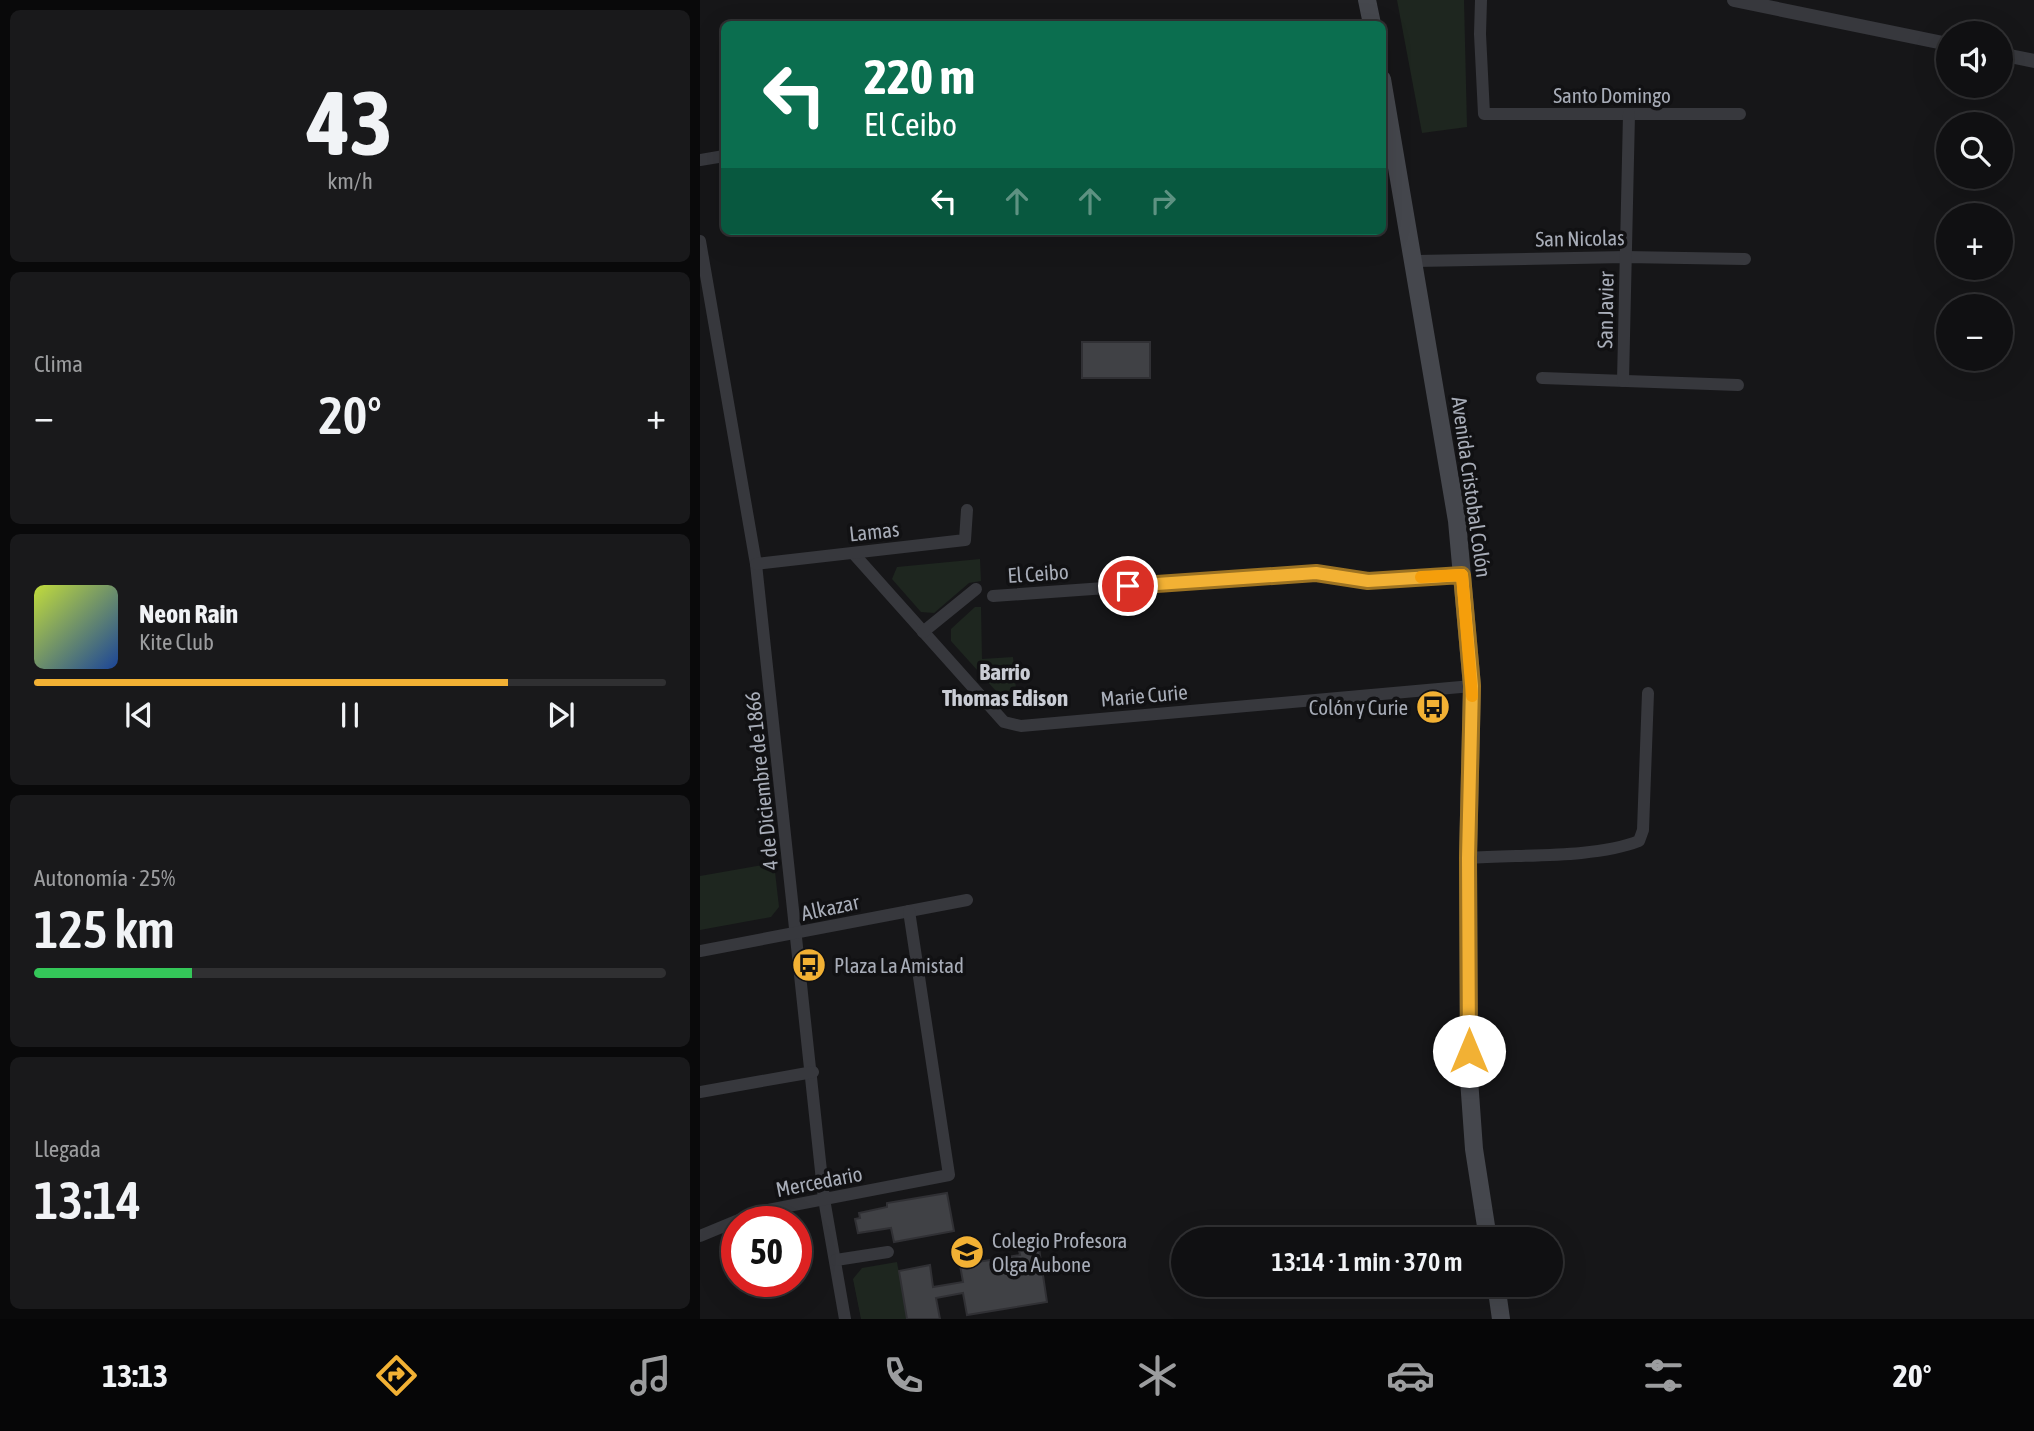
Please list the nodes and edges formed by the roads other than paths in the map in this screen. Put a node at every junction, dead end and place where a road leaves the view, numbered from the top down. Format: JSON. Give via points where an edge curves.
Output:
{"nodes":[{"id":1,"x":1367,"y":0,"type":"edge"},
{"id":2,"x":1481,"y":0,"type":"edge"},
{"id":3,"x":1734,"y":0,"type":"edge"},
{"id":4,"x":1371,"y":21,"type":"edge"},
{"id":5,"x":1936,"y":42,"type":"edge"},
{"id":6,"x":2013,"y":57,"type":"edge"},
{"id":7,"x":2034,"y":61,"type":"edge"},
{"id":8,"x":1629,"y":114,"type":"junction"},
{"id":9,"x":1740,"y":114,"type":"dead end"},
{"id":10,"x":1387,"y":123,"type":"edge"},
{"id":11,"x":721,"y":156,"type":"edge"},
{"id":12,"x":700,"y":160,"type":"edge"},
{"id":13,"x":700,"y":241,"type":"edge"},
{"id":14,"x":1625,"y":257,"type":"junction"},
{"id":15,"x":1745,"y":259,"type":"dead end"},
{"id":16,"x":1416,"y":261,"type":"junction"},
{"id":17,"x":1542,"y":378,"type":"dead end"},
{"id":18,"x":1623,"y":381,"type":"junction"},
{"id":19,"x":1738,"y":385,"type":"dead end"},
{"id":20,"x":967,"y":510,"type":"dead end"},
{"id":21,"x":853,"y":553,"type":"junction"},
{"id":22,"x":755,"y":564,"type":"junction"},
{"id":23,"x":1462,"y":575,"type":"junction"},
{"id":24,"x":976,"y":589,"type":"dead end"},
{"id":25,"x":993,"y":596,"type":"dead end"},
{"id":26,"x":923,"y":632,"type":"junction"},
{"id":27,"x":1472,"y":686,"type":"junction"},
{"id":28,"x":1648,"y":693,"type":"dead end"},
{"id":29,"x":1468,"y":858,"type":"junction"},
{"id":30,"x":967,"y":900,"type":"dead end"},
{"id":31,"x":909,"y":911,"type":"junction"},
{"id":32,"x":797,"y":934,"type":"junction"},
{"id":33,"x":700,"y":951,"type":"edge"},
{"id":34,"x":813,"y":1072,"type":"junction"},
{"id":35,"x":700,"y":1092,"type":"edge"},
{"id":36,"x":824,"y":1199,"type":"junction"},
{"id":37,"x":1486,"y":1227,"type":"edge"},
{"id":38,"x":700,"y":1236,"type":"edge"},
{"id":39,"x":888,"y":1252,"type":"dead end"},
{"id":40,"x":836,"y":1260,"type":"junction"},
{"id":41,"x":1498,"y":1297,"type":"edge"},
{"id":42,"x":845,"y":1319,"type":"edge"},
{"id":43,"x":1501,"y":1319,"type":"edge"}],
"edges":[{"from":1,"to":4,"type":"main road"},
{"from":2,"to":8,"type":"street","name":"Santo Domingo","via":[[1484,114]]},
{"from":3,"to":5,"type":"street"},
{"from":6,"to":7,"type":"street"},
{"from":8,"to":9,"type":"street","name":"Santo Domingo"},
{"from":8,"to":14,"type":"street","name":"San Javier"},
{"from":10,"to":16,"type":"main road","name":"Avenida Cristobal Colón"},
{"from":11,"to":12,"type":"street"},
{"from":13,"to":22,"type":"street","name":"4 de Diciembre de 1866"},
{"from":14,"to":15,"type":"street","name":"San Nicolas"},
{"from":14,"to":16,"type":"street","name":"San Nicolas"},
{"from":14,"to":18,"type":"street","name":"San Javier"},
{"from":16,"to":23,"type":"main road","name":"Avenida Cristobal Colón"},
{"from":17,"to":18,"type":"street"},
{"from":18,"to":19,"type":"street"},
{"from":20,"to":21,"type":"street","name":"Lamas","via":[[965,540]]},
{"from":21,"to":22,"type":"street","name":"Lamas"},
{"from":21,"to":26,"type":"street","name":"Marie Curie"},
{"from":22,"to":32,"type":"street","name":"4 de Diciembre de 1866"},
{"from":23,"to":25,"type":"street","name":"El Ceibo","via":[[1368,581],[1316,573]]},
{"from":23,"to":27,"type":"main road","name":"Avenida Cristobal Colón"},
{"from":24,"to":26,"type":"street"},
{"from":26,"to":27,"type":"street","name":"Marie Curie","via":[[1004,722],[1021,726]]},
{"from":27,"to":29,"type":"main road","name":"Avenida Cristobal Colón"},
{"from":28,"to":29,"type":"street","via":[[1639,841],[1610,849]]},
{"from":29,"to":37,"type":"main road","name":"Avenida Cristobal Colón","via":[[1469,1079]]},
{"from":30,"to":31,"type":"street","name":"Alkazar"},
{"from":31,"to":32,"type":"street","name":"Alkazar"},
{"from":31,"to":36,"type":"street","name":"Mercedario","via":[[949,1175]]},
{"from":32,"to":33,"type":"street","name":"Alkazar"},
{"from":32,"to":34,"type":"street","name":"4 de Diciembre de 1866"},
{"from":34,"to":35,"type":"street"},
{"from":34,"to":36,"type":"street","name":"4 de Diciembre de 1866"},
{"from":36,"to":38,"type":"street","name":"Mercedario","via":[[758,1212]]},
{"from":36,"to":40,"type":"street","name":"4 de Diciembre de 1866"},
{"from":39,"to":40,"type":"street"},
{"from":40,"to":42,"type":"street","name":"4 de Diciembre de 1866"},
{"from":41,"to":43,"type":"main road"}]}
